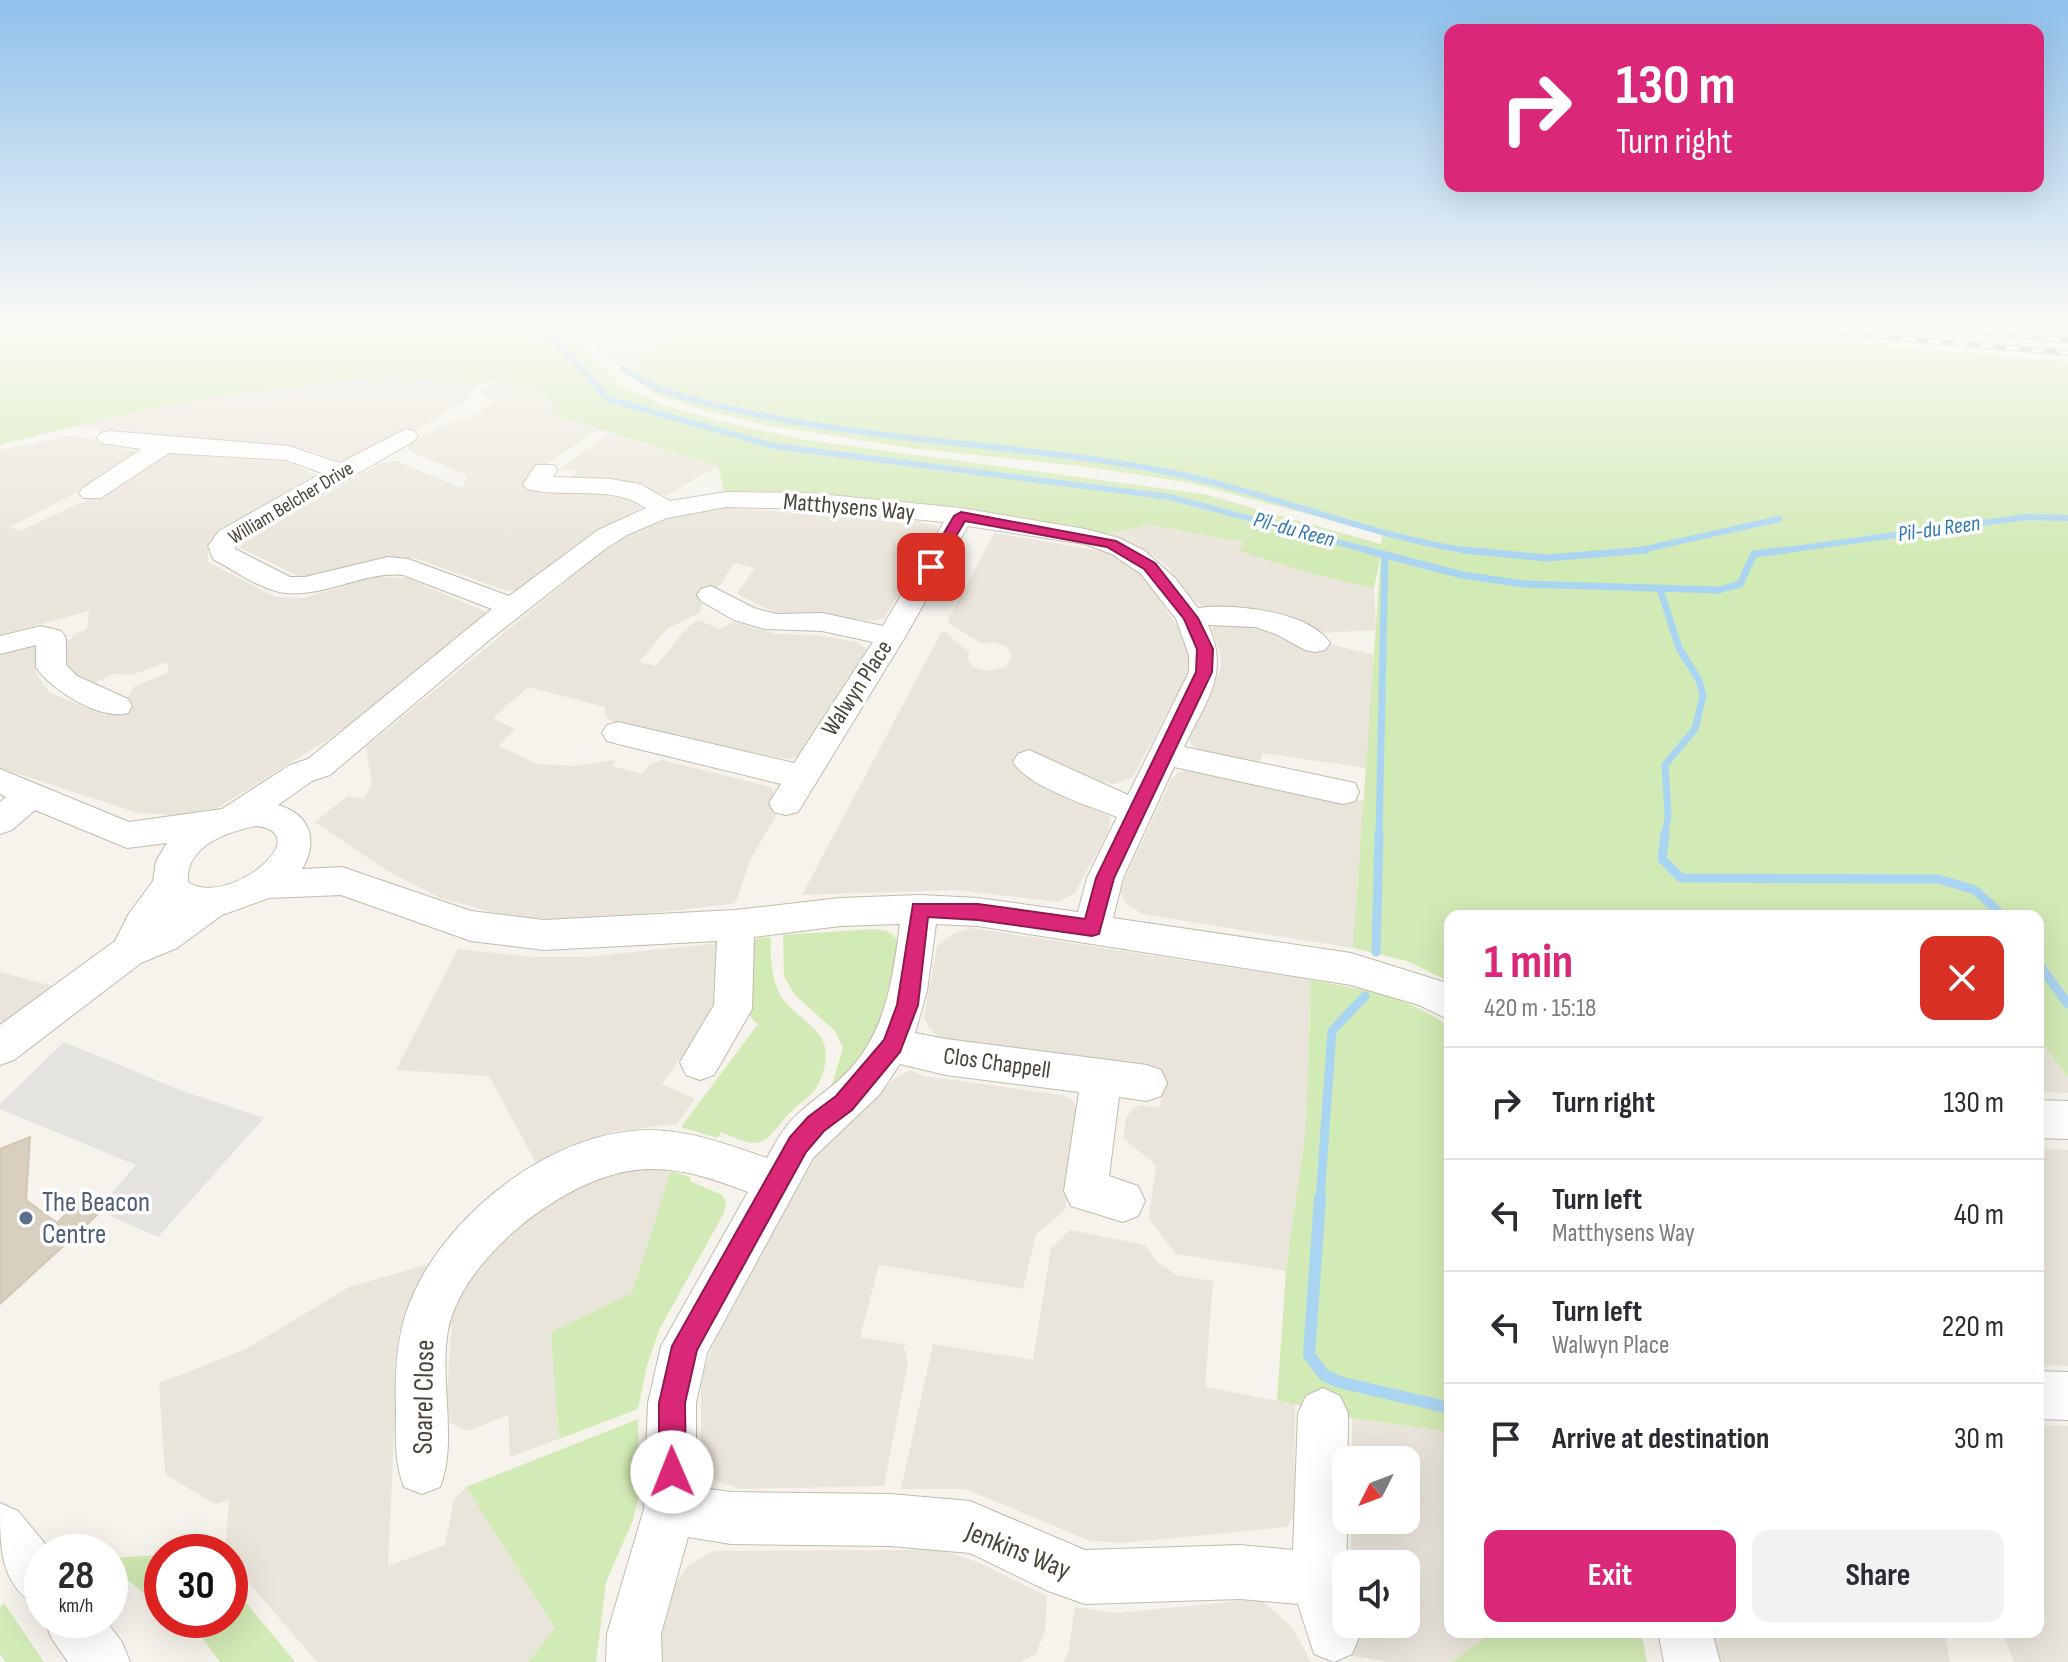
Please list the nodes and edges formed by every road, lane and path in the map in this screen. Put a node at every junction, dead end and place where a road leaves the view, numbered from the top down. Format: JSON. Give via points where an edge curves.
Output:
{"nodes":[{"id":1,"x":109,"y":438,"type":"dead end"},
{"id":2,"x":164,"y":445,"type":"junction"},
{"id":3,"x":399,"y":447,"type":"dead end"},
{"id":4,"x":545,"y":470,"type":"dead end"},
{"id":5,"x":342,"y":472,"type":"junction"},
{"id":6,"x":92,"y":493,"type":"dead end"},
{"id":7,"x":666,"y":510,"type":"junction"},
{"id":8,"x":961,"y":516,"type":"junction"},
{"id":9,"x":717,"y":606,"type":"dead end"},
{"id":10,"x":512,"y":607,"type":"junction"},
{"id":11,"x":1191,"y":618,"type":"junction"},
{"id":12,"x":891,"y":637,"type":"junction"},
{"id":13,"x":1315,"y":643,"type":"dead end"},
{"id":14,"x":0,"y":645,"type":"edge"},
{"id":15,"x":117,"y":706,"type":"dead end"},
{"id":16,"x":631,"y":745,"type":"dead end"},
{"id":17,"x":1165,"y":754,"type":"junction"},
{"id":18,"x":1029,"y":762,"type":"dead end"},
{"id":19,"x":319,"y":767,"type":"junction"},
{"id":20,"x":0,"y":781,"type":"edge"},
{"id":21,"x":1343,"y":792,"type":"dead end"},
{"id":22,"x":32,"y":794,"type":"junction"},
{"id":23,"x":1135,"y":811,"type":"junction"},
{"id":24,"x":0,"y":821,"type":"edge"},
{"id":25,"x":225,"y":821,"type":"junction"},
{"id":26,"x":290,"y":830,"type":"junction"},
{"id":27,"x":127,"y":835,"type":"junction"},
{"id":28,"x":171,"y":874,"type":"junction"},
{"id":29,"x":342,"y":881,"type":"junction"},
{"id":30,"x":265,"y":884,"type":"junction"},
{"id":31,"x":214,"y":902,"type":"junction"},
{"id":32,"x":920,"y":909,"type":"junction"},
{"id":33,"x":735,"y":925,"type":"junction"},
{"id":34,"x":1092,"y":928,"type":"junction"},
{"id":35,"x":128,"y":952,"type":"junction"},
{"id":36,"x":1444,"y":1000,"type":"edge"},
{"id":37,"x":893,"y":1045,"type":"junction"},
{"id":38,"x":0,"y":1048,"type":"edge"},
{"id":39,"x":700,"y":1062,"type":"dead end"},
{"id":40,"x":1101,"y":1077,"type":"junction"},
{"id":41,"x":1147,"y":1083,"type":"dead end"},
{"id":42,"x":2044,"y":1119,"type":"edge"},
{"id":43,"x":2068,"y":1120,"type":"edge"},
{"id":44,"x":775,"y":1181,"type":"junction"},
{"id":45,"x":1123,"y":1201,"type":"dead end"},
{"id":46,"x":2044,"y":1395,"type":"edge"},
{"id":47,"x":2068,"y":1396,"type":"edge"},
{"id":48,"x":1323,"y":1413,"type":"dead end"},
{"id":49,"x":422,"y":1469,"type":"dead end"},
{"id":50,"x":670,"y":1509,"type":"junction"},
{"id":51,"x":0,"y":1529,"type":"edge"},
{"id":52,"x":24,"y":1559,"type":"edge"},
{"id":53,"x":1318,"y":1579,"type":"junction"},
{"id":54,"x":1332,"y":1631,"type":"edge"},
{"id":55,"x":84,"y":1638,"type":"edge"},
{"id":56,"x":1686,"y":1638,"type":"edge"},
{"id":57,"x":102,"y":1662,"type":"edge"},
{"id":58,"x":634,"y":1662,"type":"edge"},
{"id":59,"x":1692,"y":1662,"type":"edge"}],
"edges":[{"from":1,"to":2,"type":"street"},
{"from":2,"to":5,"type":"street","via":[[289,453]]},
{"from":2,"to":6,"type":"street"},
{"from":3,"to":5,"type":"street","name":"William Belcher Drive"},
{"from":4,"to":7,"type":"street","via":[[536,484],[640,492]]},
{"from":5,"to":10,"type":"street","name":"William Belcher Drive","via":[[228,537],[222,553],[285,585],[388,565],[408,567]]},
{"from":7,"to":8,"type":"street","name":"Matthysens Way","via":[[737,499]]},
{"from":7,"to":10,"type":"street","name":"Matthysens Way","via":[[600,540]]},
{"from":8,"to":11,"type":"street","name":"Matthysens Way","via":[[1083,536],[1123,548],[1150,566]]},
{"from":8,"to":12,"type":"street","name":"Walwyn Place"},
{"from":9,"to":12,"type":"street","via":[[775,623],[822,622]]},
{"from":10,"to":19,"type":"street","name":"Matthysens Way"},
{"from":11,"to":13,"type":"street","via":[[1235,615],[1277,624]]},
{"from":11,"to":17,"type":"street","name":"Matthysens Way","via":[[1205,649],[1204,672]]},
{"from":12,"to":16,"type":"street","name":"Walwyn Place","via":[[794,790]]},
{"from":14,"to":15,"type":"street","via":[[41,635],[51,638],[51,667],[66,683]]},
{"from":17,"to":21,"type":"street"},
{"from":17,"to":23,"type":"street","name":"Matthysens Way"},
{"from":18,"to":23,"type":"street"},
{"from":19,"to":25,"type":"street","name":"Matthysens Way"},
{"from":19,"to":26,"type":"street","name":"Matthysens Way"},
{"from":20,"to":22,"type":"street"},
{"from":22,"to":24,"type":"street"},
{"from":22,"to":27,"type":"street"},
{"from":23,"to":34,"type":"street","name":"Matthysens Way","via":[[1105,878]]},
{"from":25,"to":26,"type":"street","via":[[256,814]]},
{"from":25,"to":27,"type":"street"},
{"from":25,"to":28,"type":"street","name":"Matthysens Way","via":[[195,837]]},
{"from":26,"to":29,"type":"street","via":[[335,865]]},
{"from":26,"to":30,"type":"street","name":"Matthysens Way","via":[[293,854]]},
{"from":27,"to":28,"type":"street","via":[[128,848]]},
{"from":28,"to":31,"type":"street","name":"Matthysens Way","via":[[173,891],[185,900]]},
{"from":28,"to":35,"type":"street","name":"Matthysens Way"},
{"from":29,"to":30,"type":"street"},
{"from":29,"to":33,"type":"street","via":[[471,926],[544,935]]},
{"from":30,"to":31,"type":"street","name":"Matthysens Way"},
{"from":31,"to":35,"type":"street","name":"Matthysens Way","via":[[164,937]]},
{"from":32,"to":33,"type":"street"},
{"from":32,"to":34,"type":"street"},
{"from":32,"to":37,"type":"street","via":[[908,1005]]},
{"from":33,"to":39,"type":"street","via":[[733,1009]]},
{"from":34,"to":36,"type":"street","via":[[1389,977]]},
{"from":35,"to":38,"type":"street","name":"Matthysens Way"},
{"from":37,"to":40,"type":"street","name":"Clos Chappell"},
{"from":37,"to":44,"type":"street","via":[[844,1103],[798,1144]]},
{"from":40,"to":41,"type":"street","name":"Clos Chappell"},
{"from":40,"to":45,"type":"street","via":[[1086,1191]]},
{"from":42,"to":43,"type":"street"},
{"from":44,"to":49,"type":"street","name":"Soarel Close","via":[[696,1154],[641,1149],[576,1166],[501,1214],[472,1243],[430,1310],[422,1343]]},
{"from":44,"to":50,"type":"street","via":[[685,1346],[672,1403]]},
{"from":46,"to":47,"type":"street"},
{"from":48,"to":53,"type":"street"},
{"from":50,"to":53,"type":"street","name":"Jenkins Way","via":[[731,1518],[970,1527],[1085,1577],[1240,1572]]},
{"from":50,"to":58,"type":"street","via":[[634,1634]]},
{"from":51,"to":52,"type":"street"},
{"from":53,"to":54,"type":"street"},
{"from":55,"to":57,"type":"street"},
{"from":56,"to":59,"type":"street"}]}
